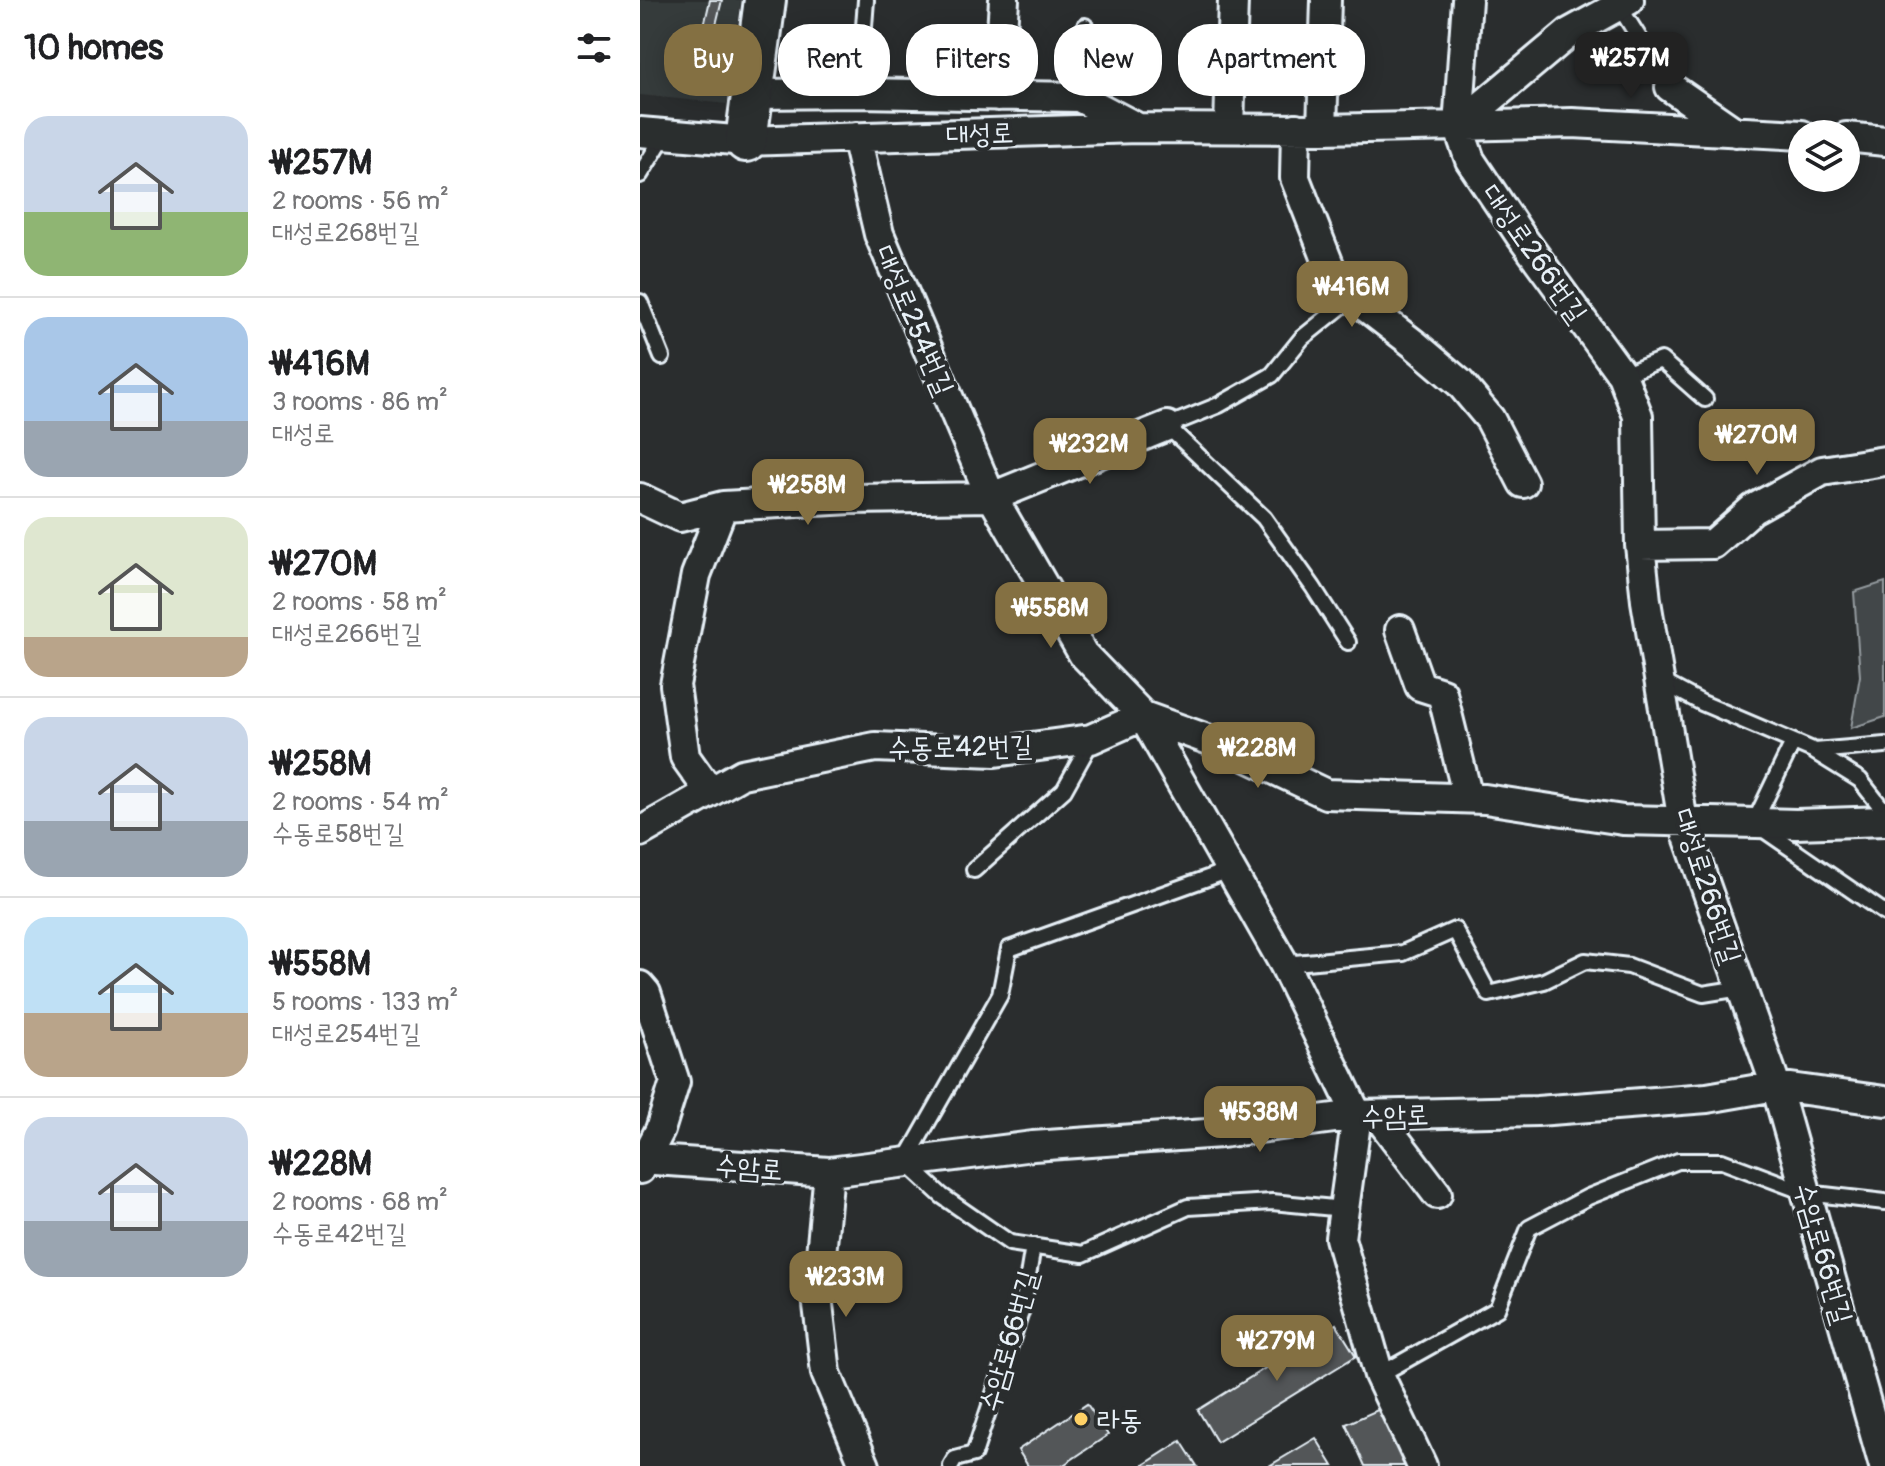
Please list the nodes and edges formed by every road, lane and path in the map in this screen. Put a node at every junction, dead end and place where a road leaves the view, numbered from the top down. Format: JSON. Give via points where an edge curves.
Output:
{"nodes":[{"id":1,"x":765,"y":0,"type":"edge"},
{"id":2,"x":866,"y":0,"type":"edge"},
{"id":3,"x":1004,"y":0,"type":"edge"},
{"id":4,"x":1233,"y":0,"type":"edge"},
{"id":5,"x":1326,"y":0,"type":"edge"},
{"id":6,"x":1467,"y":0,"type":"edge"},
{"id":7,"x":1624,"y":3,"type":"edge"},
{"id":8,"x":762,"y":24,"type":"edge"},
{"id":9,"x":864,"y":24,"type":"edge"},
{"id":10,"x":1002,"y":24,"type":"edge"},
{"id":11,"x":1670,"y":87,"type":"joint"},
{"id":12,"x":752,"y":96,"type":"edge"},
{"id":13,"x":998,"y":96,"type":"edge"},
{"id":14,"x":1079,"y":97,"type":"joint"},
{"id":15,"x":1458,"y":126,"type":"junction"},
{"id":16,"x":1137,"y":128,"type":"junction"},
{"id":17,"x":1229,"y":128,"type":"junction"},
{"id":18,"x":1309,"y":128,"type":"junction"},
{"id":19,"x":1735,"y":132,"type":"junction"},
{"id":20,"x":652,"y":133,"type":"edge"},
{"id":21,"x":1788,"y":134,"type":"edge"},
{"id":22,"x":856,"y":137,"type":"junction"},
{"id":23,"x":1860,"y":138,"type":"edge"},
{"id":24,"x":746,"y":141,"type":"junction"},
{"id":25,"x":1885,"y":141,"type":"edge"},
{"id":26,"x":640,"y":175,"type":"edge"},
{"id":27,"x":1353,"y":297,"type":"junction"},
{"id":28,"x":640,"y":302,"type":"edge"},
{"id":29,"x":662,"y":357,"type":"dead end"},
{"id":30,"x":1622,"y":375,"type":"junction"},
{"id":31,"x":1705,"y":399,"type":"dead end"},
{"id":32,"x":1167,"y":426,"type":"junction"},
{"id":33,"x":1885,"y":461,"type":"edge"},
{"id":34,"x":1523,"y":483,"type":"dead end"},
{"id":35,"x":992,"y":497,"type":"junction"},
{"id":36,"x":640,"y":498,"type":"edge"},
{"id":37,"x":723,"y":506,"type":"junction"},
{"id":38,"x":1640,"y":545,"type":"junction"},
{"id":39,"x":1400,"y":630,"type":"dead end"},
{"id":40,"x":1348,"y":642,"type":"dead end"},
{"id":41,"x":1659,"y":680,"type":"junction"},
{"id":42,"x":1143,"y":716,"type":"junction"},
{"id":43,"x":1093,"y":738,"type":"junction"},
{"id":44,"x":1793,"y":742,"type":"junction"},
{"id":45,"x":1885,"y":745,"type":"edge"},
{"id":46,"x":1815,"y":751,"type":"junction"},
{"id":47,"x":710,"y":792,"type":"junction"},
{"id":48,"x":1468,"y":798,"type":"junction"},
{"id":49,"x":1885,"y":812,"type":"edge"},
{"id":50,"x":1885,"y":821,"type":"edge"},
{"id":51,"x":1683,"y":822,"type":"junction"},
{"id":52,"x":1754,"y":823,"type":"junction"},
{"id":53,"x":640,"y":832,"type":"edge"},
{"id":54,"x":974,"y":870,"type":"dead end"},
{"id":55,"x":1230,"y":870,"type":"junction"},
{"id":56,"x":1885,"y":913,"type":"edge"},
{"id":57,"x":1284,"y":964,"type":"junction"},
{"id":58,"x":640,"y":986,"type":"edge"},
{"id":59,"x":1741,"y":988,"type":"junction"},
{"id":60,"x":1776,"y":1086,"type":"junction"},
{"id":61,"x":1885,"y":1101,"type":"edge"},
{"id":62,"x":1367,"y":1115,"type":"junction"},
{"id":63,"x":905,"y":1162,"type":"junction"},
{"id":64,"x":642,"y":1163,"type":"edge"},
{"id":65,"x":829,"y":1172,"type":"junction"},
{"id":66,"x":1807,"y":1193,"type":"junction"},
{"id":67,"x":1437,"y":1194,"type":"dead end"},
{"id":68,"x":1885,"y":1202,"type":"edge"},
{"id":69,"x":1344,"y":1209,"type":"junction"},
{"id":70,"x":1033,"y":1246,"type":"junction"},
{"id":71,"x":1379,"y":1375,"type":"junction"},
{"id":72,"x":865,"y":1466,"type":"edge"},
{"id":73,"x":951,"y":1466,"type":"edge"},
{"id":74,"x":1422,"y":1466,"type":"edge"},
{"id":75,"x":1884,"y":1466,"type":"edge"}],
"edges":[{"from":1,"to":8,"type":"street"},
{"from":2,"to":9,"type":"lane"},
{"from":3,"to":10,"type":"street"},
{"from":4,"to":17,"type":"street"},
{"from":5,"to":18,"type":"street"},
{"from":6,"to":15,"type":"street"},
{"from":7,"to":11,"type":"lane"},
{"from":7,"to":15,"type":"street","via":[[1569,33]]},
{"from":11,"to":19,"type":"street"},
{"from":12,"to":24,"type":"street"},
{"from":13,"to":14,"type":"street"},
{"from":14,"to":16,"type":"street"},
{"from":15,"to":18,"type":"street","name":"대성로"},
{"from":15,"to":19,"type":"street","name":"대성로","via":[[1572,123]]},
{"from":15,"to":30,"type":"street","name":"대성로266번길","via":[[1470,160]]},
{"from":16,"to":17,"type":"street","name":"대성로"},
{"from":16,"to":22,"type":"street","name":"대성로"},
{"from":17,"to":18,"type":"street","name":"대성로"},
{"from":18,"to":27,"type":"street","via":[[1295,178],[1333,275]]},
{"from":19,"to":21,"type":"street","name":"대성로"},
{"from":20,"to":24,"type":"street","name":"대성로"},
{"from":20,"to":26,"type":"lane","name":"대성로"},
{"from":22,"to":24,"type":"street","name":"대성로"},
{"from":22,"to":35,"type":"street","name":"대성로254번길","via":[[879,234]]},
{"from":23,"to":25,"type":"street"},
{"from":27,"to":32,"type":"lane","via":[[1302,338],[1272,375]]},
{"from":27,"to":34,"type":"street","via":[[1460,383],[1490,419]]},
{"from":28,"to":29,"type":"lane"},
{"from":30,"to":31,"type":"lane","via":[[1661,360]]},
{"from":30,"to":38,"type":"street","name":"대성로266번길","via":[[1638,416]]},
{"from":32,"to":35,"type":"street"},
{"from":32,"to":40,"type":"lane","via":[[1264,518]]},
{"from":33,"to":38,"type":"street","via":[[1822,471],[1753,509],[1713,544]]},
{"from":35,"to":37,"type":"street"},
{"from":35,"to":42,"type":"street","name":"대성로254번길","via":[[1083,654]]},
{"from":36,"to":37,"type":"street","via":[[680,517]]},
{"from":37,"to":47,"type":"street","via":[[696,575],[675,685],[685,757]]},
{"from":38,"to":41,"type":"street","name":"대성로266번길"},
{"from":39,"to":48,"type":"street","via":[[1420,686],[1442,693]]},
{"from":41,"to":44,"type":"lane"},
{"from":41,"to":51,"type":"street","name":"대성로266번길"},
{"from":42,"to":43,"type":"street","name":"수동로42번길"},
{"from":42,"to":48,"type":"street","via":[[1218,743],[1326,794]]},
{"from":42,"to":55,"type":"street","name":"대성로254번길"},
{"from":43,"to":47,"type":"street","name":"수동로42번길","via":[[995,752],[875,747],[742,774]]},
{"from":43,"to":54,"type":"lane","via":[[1064,790]]},
{"from":44,"to":46,"type":"lane"},
{"from":44,"to":52,"type":"lane"},
{"from":45,"to":46,"type":"lane"},
{"from":46,"to":49,"type":"lane","via":[[1860,780]]},
{"from":47,"to":53,"type":"street","name":"수동로42번길"},
{"from":48,"to":51,"type":"street","via":[[1623,820]]},
{"from":50,"to":52,"type":"street"},
{"from":51,"to":52,"type":"street"},
{"from":51,"to":59,"type":"street","name":"대성로266번길"},
{"from":52,"to":56,"type":"lane"},
{"from":55,"to":57,"type":"street","name":"대성로254번길"},
{"from":55,"to":63,"type":"lane","via":[[1009,949],[1000,995]]},
{"from":57,"to":59,"type":"lane","via":[[1403,953],[1455,930],[1489,994],[1544,981],[1585,961],[1629,966],[1703,994]]},
{"from":57,"to":62,"type":"street","name":"대성로254번길"},
{"from":58,"to":64,"type":"street","via":[[675,1082],[660,1130]]},
{"from":59,"to":60,"type":"street","name":"대성로266번길"},
{"from":60,"to":61,"type":"street","name":"수암로"},
{"from":60,"to":62,"type":"street","name":"수암로","via":[[1707,1098],[1537,1111]]},
{"from":60,"to":66,"type":"street","name":"수암로66번길"},
{"from":62,"to":63,"type":"street","name":"수암로"},
{"from":62,"to":67,"type":"street","name":"대성로254번길"},
{"from":62,"to":69,"type":"street"},
{"from":63,"to":65,"type":"street","name":"수암로"},
{"from":63,"to":70,"type":"lane","via":[[942,1196],[1010,1243]]},
{"from":64,"to":65,"type":"street","name":"수암로"},
{"from":65,"to":72,"type":"street","via":[[817,1296],[826,1373]]},
{"from":66,"to":68,"type":"lane"},
{"from":66,"to":71,"type":"lane","via":[[1722,1161],[1678,1161],[1588,1197],[1529,1228],[1497,1309]]},
{"from":66,"to":75,"type":"street","name":"수암로66번길"},
{"from":69,"to":70,"type":"lane","via":[[1272,1202],[1188,1207],[1083,1254]]},
{"from":69,"to":71,"type":"street","via":[[1340,1238]]},
{"from":70,"to":73,"type":"lane","name":"수암로66번길","via":[[1023,1306],[974,1454],[955,1459]]},
{"from":71,"to":74,"type":"street"}]}
